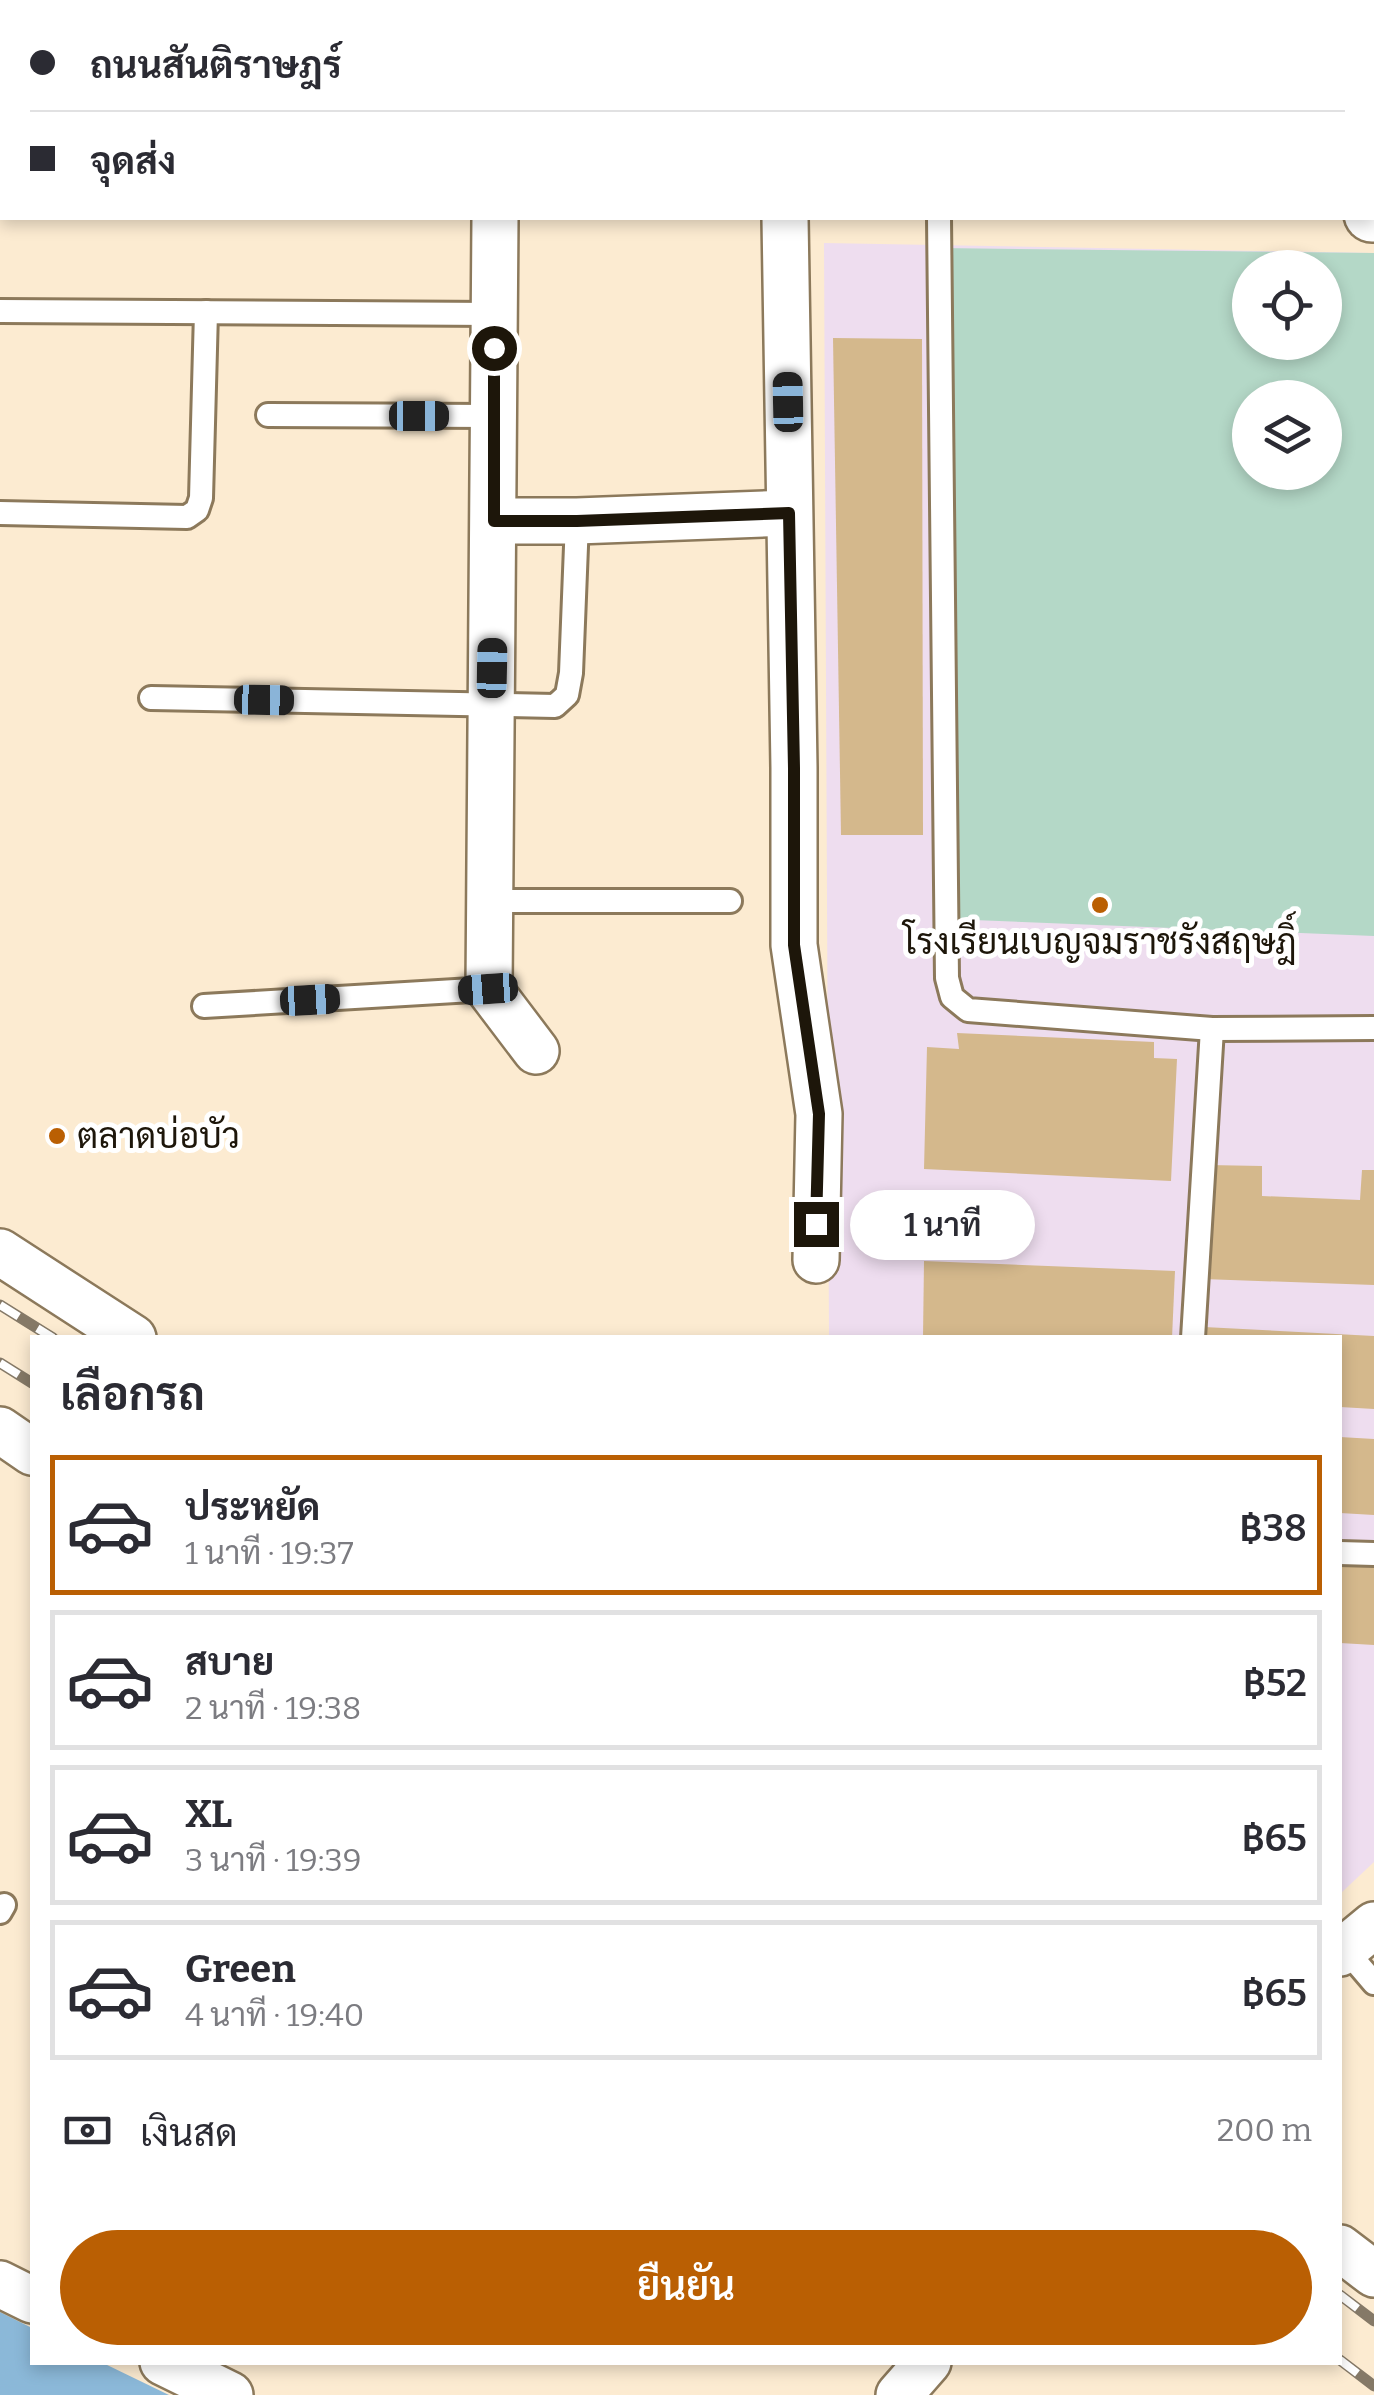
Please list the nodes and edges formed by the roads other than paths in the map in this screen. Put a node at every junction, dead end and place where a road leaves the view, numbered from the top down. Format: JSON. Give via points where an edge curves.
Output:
{"nodes":[{"id":1,"x":495,"y":220,"type":"edge"},
{"id":2,"x":785,"y":220,"type":"edge"},
{"id":3,"x":939,"y":220,"type":"edge"},
{"id":4,"x":0,"y":311,"type":"edge"},
{"id":5,"x":206,"y":312,"type":"junction"},
{"id":6,"x":494,"y":314,"type":"junction"},
{"id":7,"x":268,"y":415,"type":"dead end"},
{"id":8,"x":494,"y":416,"type":"junction"},
{"id":9,"x":0,"y":512,"type":"edge"},
{"id":10,"x":789,"y":513,"type":"junction"},
{"id":11,"x":494,"y":521,"type":"junction"},
{"id":12,"x":577,"y":521,"type":"junction"},
{"id":13,"x":151,"y":698,"type":"dead end"},
{"id":14,"x":492,"y":704,"type":"junction"},
{"id":15,"x":490,"y":901,"type":"junction"},
{"id":16,"x":730,"y":901,"type":"dead end"},
{"id":17,"x":488,"y":989,"type":"junction"},
{"id":18,"x":204,"y":1006,"type":"dead end"},
{"id":19,"x":1374,"y":1028,"type":"edge"},
{"id":20,"x":1212,"y":1029,"type":"junction"},
{"id":21,"x":536,"y":1051,"type":"dead end"},
{"id":22,"x":0,"y":1252,"type":"edge"},
{"id":23,"x":816,"y":1260,"type":"dead end"},
{"id":24,"x":128,"y":1335,"type":"edge"},
{"id":25,"x":1194,"y":1335,"type":"edge"},
{"id":26,"x":0,"y":1430,"type":"edge"},
{"id":27,"x":30,"y":1451,"type":"edge"},
{"id":28,"x":1342,"y":1552,"type":"edge"},
{"id":29,"x":1374,"y":1554,"type":"edge"},
{"id":30,"x":1353,"y":1942,"type":"edge"},
{"id":31,"x":1374,"y":1982,"type":"edge"},
{"id":32,"x":1342,"y":2250,"type":"edge"},
{"id":33,"x":1374,"y":2274,"type":"edge"},
{"id":34,"x":0,"y":2284,"type":"edge"},
{"id":35,"x":30,"y":2299,"type":"edge"},
{"id":36,"x":169,"y":2365,"type":"edge"},
{"id":37,"x":925,"y":2365,"type":"edge"},
{"id":38,"x":230,"y":2395,"type":"edge"},
{"id":39,"x":899,"y":2395,"type":"edge"}],
"edges":[{"from":1,"to":6,"type":"street"},
{"from":2,"to":10,"type":"street"},
{"from":3,"to":20,"type":"lane","via":[[952,996],[968,1010]]},
{"from":4,"to":5,"type":"lane"},
{"from":5,"to":6,"type":"lane"},
{"from":5,"to":9,"type":"lane","via":[[197,510],[186,517]]},
{"from":6,"to":8,"type":"street"},
{"from":7,"to":8,"type":"lane"},
{"from":8,"to":11,"type":"street"},
{"from":10,"to":12,"type":"street"},
{"from":10,"to":23,"type":"street","via":[[794,945],[819,1114]]},
{"from":11,"to":12,"type":"street"},
{"from":11,"to":14,"type":"street"},
{"from":12,"to":14,"type":"lane","via":[[567,695],[555,706]]},
{"from":13,"to":14,"type":"lane"},
{"from":14,"to":15,"type":"street"},
{"from":15,"to":16,"type":"lane"},
{"from":15,"to":17,"type":"street"},
{"from":17,"to":18,"type":"lane"},
{"from":17,"to":21,"type":"street"},
{"from":19,"to":20,"type":"lane"},
{"from":20,"to":25,"type":"lane"},
{"from":22,"to":24,"type":"street"},
{"from":26,"to":27,"type":"street"},
{"from":28,"to":29,"type":"lane"},
{"from":30,"to":31,"type":"lane"},
{"from":32,"to":33,"type":"street"},
{"from":34,"to":35,"type":"street"},
{"from":36,"to":38,"type":"street"},
{"from":37,"to":39,"type":"street"}]}
